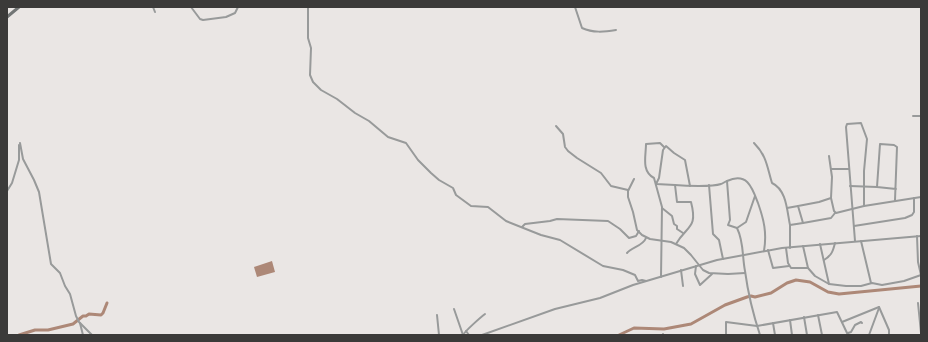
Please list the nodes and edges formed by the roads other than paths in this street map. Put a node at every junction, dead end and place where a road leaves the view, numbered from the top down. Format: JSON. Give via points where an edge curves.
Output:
{"nodes":[{"id":1,"x":20,"y":7,"type":"edge"},
{"id":2,"x":154,"y":7,"type":"edge"},
{"id":3,"x":191,"y":7,"type":"edge"},
{"id":4,"x":238,"y":7,"type":"edge"},
{"id":5,"x":308,"y":7,"type":"edge"},
{"id":6,"x":576,"y":7,"type":"edge"},
{"id":7,"x":155,"y":12,"type":"dead end"},
{"id":8,"x":7,"y":17,"type":"edge"},
{"id":9,"x":616,"y":30,"type":"dead end"},
{"id":10,"x":913,"y":116,"type":"dead end"},
{"id":11,"x":921,"y":116,"type":"edge"},
{"id":12,"x":556,"y":126,"type":"dead end"},
{"id":13,"x":754,"y":143,"type":"dead end"},
{"id":14,"x":664,"y":147,"type":"junction"},
{"id":15,"x":829,"y":156,"type":"dead end"},
{"id":16,"x":831,"y":169,"type":"junction"},
{"id":17,"x":849,"y":169,"type":"junction"},
{"id":18,"x":634,"y":179,"type":"dead end"},
{"id":19,"x":727,"y":181,"type":"junction"},
{"id":20,"x":656,"y":184,"type":"junction"},
{"id":21,"x":675,"y":185,"type":"junction"},
{"id":22,"x":710,"y":185,"type":"junction"},
{"id":23,"x":690,"y":186,"type":"junction"},
{"id":24,"x":850,"y":186,"type":"junction"},
{"id":25,"x":864,"y":186,"type":"junction"},
{"id":26,"x":877,"y":187,"type":"junction"},
{"id":27,"x":896,"y":189,"type":"junction"},
{"id":28,"x":628,"y":190,"type":"junction"},
{"id":29,"x":7,"y":191,"type":"edge"},
{"id":30,"x":755,"y":195,"type":"junction"},
{"id":31,"x":921,"y":197,"type":"edge"},
{"id":32,"x":831,"y":198,"type":"junction"},
{"id":33,"x":914,"y":198,"type":"junction"},
{"id":34,"x":895,"y":200,"type":"junction"},
{"id":35,"x":798,"y":206,"type":"junction"},
{"id":36,"x":864,"y":206,"type":"junction"},
{"id":37,"x":662,"y":208,"type":"junction"},
{"id":38,"x":787,"y":208,"type":"junction"},
{"id":39,"x":853,"y":209,"type":"junction"},
{"id":40,"x":835,"y":213,"type":"junction"},
{"id":41,"x":803,"y":223,"type":"junction"},
{"id":42,"x":790,"y":225,"type":"junction"},
{"id":43,"x":854,"y":226,"type":"junction"},
{"id":44,"x":522,"y":227,"type":"junction"},
{"id":45,"x":737,"y":228,"type":"junction"},
{"id":46,"x":639,"y":232,"type":"junction"},
{"id":47,"x":683,"y":234,"type":"junction"},
{"id":48,"x":917,"y":236,"type":"junction"},
{"id":49,"x":921,"y":236,"type":"edge"},
{"id":50,"x":646,"y":238,"type":"junction"},
{"id":51,"x":662,"y":241,"type":"junction"},
{"id":52,"x":855,"y":241,"type":"junction"},
{"id":53,"x":861,"y":241,"type":"junction"},
{"id":54,"x":835,"y":243,"type":"junction"},
{"id":55,"x":676,"y":244,"type":"junction"},
{"id":56,"x":820,"y":244,"type":"junction"},
{"id":57,"x":803,"y":246,"type":"junction"},
{"id":58,"x":786,"y":248,"type":"junction"},
{"id":59,"x":790,"y":248,"type":"junction"},
{"id":60,"x":768,"y":250,"type":"junction"},
{"id":61,"x":764,"y":251,"type":"junction"},
{"id":62,"x":627,"y":253,"type":"dead end"},
{"id":63,"x":743,"y":256,"type":"junction"},
{"id":64,"x":723,"y":259,"type":"junction"},
{"id":65,"x":824,"y":260,"type":"junction"},
{"id":66,"x":697,"y":265,"type":"junction"},
{"id":67,"x":789,"y":266,"type":"junction"},
{"id":68,"x":808,"y":268,"type":"junction"},
{"id":69,"x":681,"y":270,"type":"junction"},
{"id":70,"x":745,"y":273,"type":"junction"},
{"id":71,"x":712,"y":274,"type":"junction"},
{"id":72,"x":921,"y":275,"type":"edge"},
{"id":73,"x":661,"y":277,"type":"junction"},
{"id":74,"x":646,"y":281,"type":"junction"},
{"id":75,"x":871,"y":283,"type":"junction"},
{"id":76,"x":829,"y":284,"type":"junction"},
{"id":77,"x":683,"y":286,"type":"dead end"},
{"id":78,"x":918,"y":303,"type":"dead end"},
{"id":79,"x":879,"y":307,"type":"junction"},
{"id":80,"x":454,"y":309,"type":"dead end"},
{"id":81,"x":485,"y":314,"type":"dead end"},
{"id":82,"x":818,"y":315,"type":"junction"},
{"id":83,"x":920,"y":315,"type":"edge"},
{"id":84,"x":437,"y":316,"type":"dead end"},
{"id":85,"x":804,"y":318,"type":"junction"},
{"id":86,"x":790,"y":320,"type":"junction"},
{"id":87,"x":79,"y":322,"type":"junction"},
{"id":88,"x":842,"y":322,"type":"junction"},
{"id":89,"x":773,"y":323,"type":"junction"},
{"id":90,"x":862,"y":323,"type":"dead end"},
{"id":91,"x":757,"y":326,"type":"junction"},
{"id":92,"x":466,"y":331,"type":"junction"},
{"id":93,"x":921,"y":333,"type":"edge"},
{"id":94,"x":848,"y":334,"type":"edge"},
{"id":95,"x":83,"y":335,"type":"edge"},
{"id":96,"x":92,"y":335,"type":"edge"},
{"id":97,"x":439,"y":335,"type":"edge"},
{"id":98,"x":463,"y":335,"type":"edge"},
{"id":99,"x":469,"y":335,"type":"edge"},
{"id":100,"x":482,"y":335,"type":"edge"},
{"id":101,"x":726,"y":335,"type":"edge"},
{"id":102,"x":760,"y":335,"type":"edge"},
{"id":103,"x":775,"y":335,"type":"edge"},
{"id":104,"x":792,"y":335,"type":"edge"},
{"id":105,"x":807,"y":335,"type":"edge"},
{"id":106,"x":822,"y":335,"type":"edge"},
{"id":107,"x":870,"y":335,"type":"edge"},
{"id":108,"x":889,"y":335,"type":"edge"}],
"edges":[{"from":1,"to":8,"type":"main road"},
{"from":2,"to":7,"type":"street"},
{"from":3,"to":4,"type":"street","via":[[203,20],[226,17],[235,13]]},
{"from":5,"to":44,"type":"street","via":[[311,79],[321,90],[369,121],[388,137],[407,144],[430,173],[453,188],[456,195],[466,203],[471,206],[488,207],[506,221]]},
{"from":6,"to":9,"type":"street","via":[[582,28],[595,32]]},
{"from":10,"to":11,"type":"street"},
{"from":12,"to":28,"type":"street","via":[[563,134],[568,151],[601,173],[612,186]]},
{"from":13,"to":38,"type":"street","via":[[762,153],[772,183],[784,197]]},
{"from":14,"to":20,"type":"street"},
{"from":14,"to":20,"type":"street","via":[[660,143],[646,144],[644,163]]},
{"from":14,"to":23,"type":"street","via":[[685,160]]},
{"from":15,"to":16,"type":"street"},
{"from":16,"to":17,"type":"street"},
{"from":16,"to":32,"type":"street"},
{"from":17,"to":24,"type":"street"},
{"from":17,"to":25,"type":"street","via":[[847,124],[861,124],[867,139]]},
{"from":18,"to":28,"type":"street"},
{"from":19,"to":22,"type":"street"},
{"from":19,"to":30,"type":"street","via":[[743,179]]},
{"from":19,"to":45,"type":"street","via":[[730,220],[728,225]]},
{"from":20,"to":21,"type":"street"},
{"from":20,"to":37,"type":"street"},
{"from":21,"to":23,"type":"street"},
{"from":21,"to":47,"type":"street","via":[[677,202],[691,202],[693,214],[690,228]]},
{"from":22,"to":23,"type":"street"},
{"from":22,"to":64,"type":"street","via":[[713,234],[719,240]]},
{"from":24,"to":25,"type":"street"},
{"from":24,"to":39,"type":"street"},
{"from":25,"to":26,"type":"street"},
{"from":25,"to":36,"type":"street"},
{"from":26,"to":27,"type":"street"},
{"from":26,"to":27,"type":"street","via":[[880,144],[894,145],[897,147]]},
{"from":27,"to":34,"type":"street"},
{"from":28,"to":46,"type":"street"},
{"from":29,"to":87,"type":"street","via":[[19,160],[20,144],[23,159],[39,192],[51,264],[60,273]]},
{"from":30,"to":45,"type":"street","via":[[746,222]]},
{"from":30,"to":61,"type":"street","via":[[765,228]]},
{"from":31,"to":33,"type":"street"},
{"from":32,"to":35,"type":"street"},
{"from":32,"to":40,"type":"street"},
{"from":33,"to":34,"type":"street"},
{"from":33,"to":43,"type":"street","via":[[912,215]]},
{"from":34,"to":36,"type":"street"},
{"from":35,"to":38,"type":"street"},
{"from":35,"to":41,"type":"street"},
{"from":36,"to":39,"type":"street"},
{"from":37,"to":47,"type":"street","via":[[672,216],[677,229]]},
{"from":37,"to":51,"type":"street"},
{"from":38,"to":42,"type":"street"},
{"from":39,"to":40,"type":"street"},
{"from":39,"to":43,"type":"street"},
{"from":40,"to":41,"type":"street","via":[[831,218]]},
{"from":41,"to":42,"type":"street"},
{"from":42,"to":59,"type":"street"},
{"from":43,"to":52,"type":"street"},
{"from":44,"to":46,"type":"street","via":[[525,224],[557,218],[608,221],[629,238]]},
{"from":44,"to":74,"type":"street","via":[[560,240],[603,266],[635,274],[638,281]]},
{"from":45,"to":63,"type":"street","via":[[742,240]]},
{"from":46,"to":50,"type":"street"},
{"from":47,"to":55,"type":"street"},
{"from":48,"to":49,"type":"street"},
{"from":48,"to":53,"type":"street"},
{"from":48,"to":72,"type":"street"},
{"from":50,"to":51,"type":"street"},
{"from":50,"to":62,"type":"street"},
{"from":51,"to":55,"type":"street"},
{"from":51,"to":73,"type":"street"},
{"from":52,"to":53,"type":"street"},
{"from":52,"to":54,"type":"street"},
{"from":53,"to":75,"type":"street"},
{"from":54,"to":56,"type":"street"},
{"from":54,"to":65,"type":"street","via":[[830,257]]},
{"from":55,"to":66,"type":"street","via":[[688,251]]},
{"from":56,"to":57,"type":"street"},
{"from":56,"to":65,"type":"street"},
{"from":57,"to":59,"type":"street"},
{"from":57,"to":68,"type":"street"},
{"from":58,"to":59,"type":"street"},
{"from":58,"to":60,"type":"street"},
{"from":58,"to":67,"type":"street"},
{"from":60,"to":61,"type":"street"},
{"from":60,"to":67,"type":"street","via":[[773,268]]},
{"from":61,"to":63,"type":"street"},
{"from":63,"to":64,"type":"street"},
{"from":63,"to":70,"type":"street"},
{"from":64,"to":66,"type":"street"},
{"from":65,"to":76,"type":"street"},
{"from":66,"to":69,"type":"street"},
{"from":66,"to":71,"type":"street"},
{"from":66,"to":71,"type":"street","via":[[695,274],[700,285]]},
{"from":67,"to":68,"type":"street"},
{"from":68,"to":76,"type":"street","via":[[815,276]]},
{"from":69,"to":73,"type":"street"},
{"from":69,"to":77,"type":"street"},
{"from":70,"to":71,"type":"street"},
{"from":70,"to":91,"type":"street"},
{"from":72,"to":75,"type":"street","via":[[882,285]]},
{"from":73,"to":74,"type":"street"},
{"from":74,"to":100,"type":"street"},
{"from":75,"to":76,"type":"street","via":[[853,287]]},
{"from":78,"to":83,"type":"street"},
{"from":79,"to":88,"type":"street"},
{"from":79,"to":107,"type":"street"},
{"from":79,"to":108,"type":"street"},
{"from":80,"to":98,"type":"street"},
{"from":81,"to":92,"type":"street"},
{"from":82,"to":85,"type":"street"},
{"from":82,"to":88,"type":"street","via":[[837,312]]},
{"from":82,"to":106,"type":"street"},
{"from":83,"to":93,"type":"street"},
{"from":84,"to":97,"type":"street"},
{"from":85,"to":86,"type":"street"},
{"from":85,"to":105,"type":"street"},
{"from":86,"to":89,"type":"street"},
{"from":86,"to":104,"type":"street"},
{"from":87,"to":95,"type":"street"},
{"from":87,"to":96,"type":"street"},
{"from":88,"to":94,"type":"street"},
{"from":89,"to":91,"type":"street"},
{"from":89,"to":103,"type":"street"},
{"from":90,"to":94,"type":"street","via":[[855,325]]},
{"from":91,"to":101,"type":"street","via":[[726,322]]},
{"from":91,"to":102,"type":"street"},
{"from":92,"to":98,"type":"street"},
{"from":92,"to":99,"type":"street"}]}
